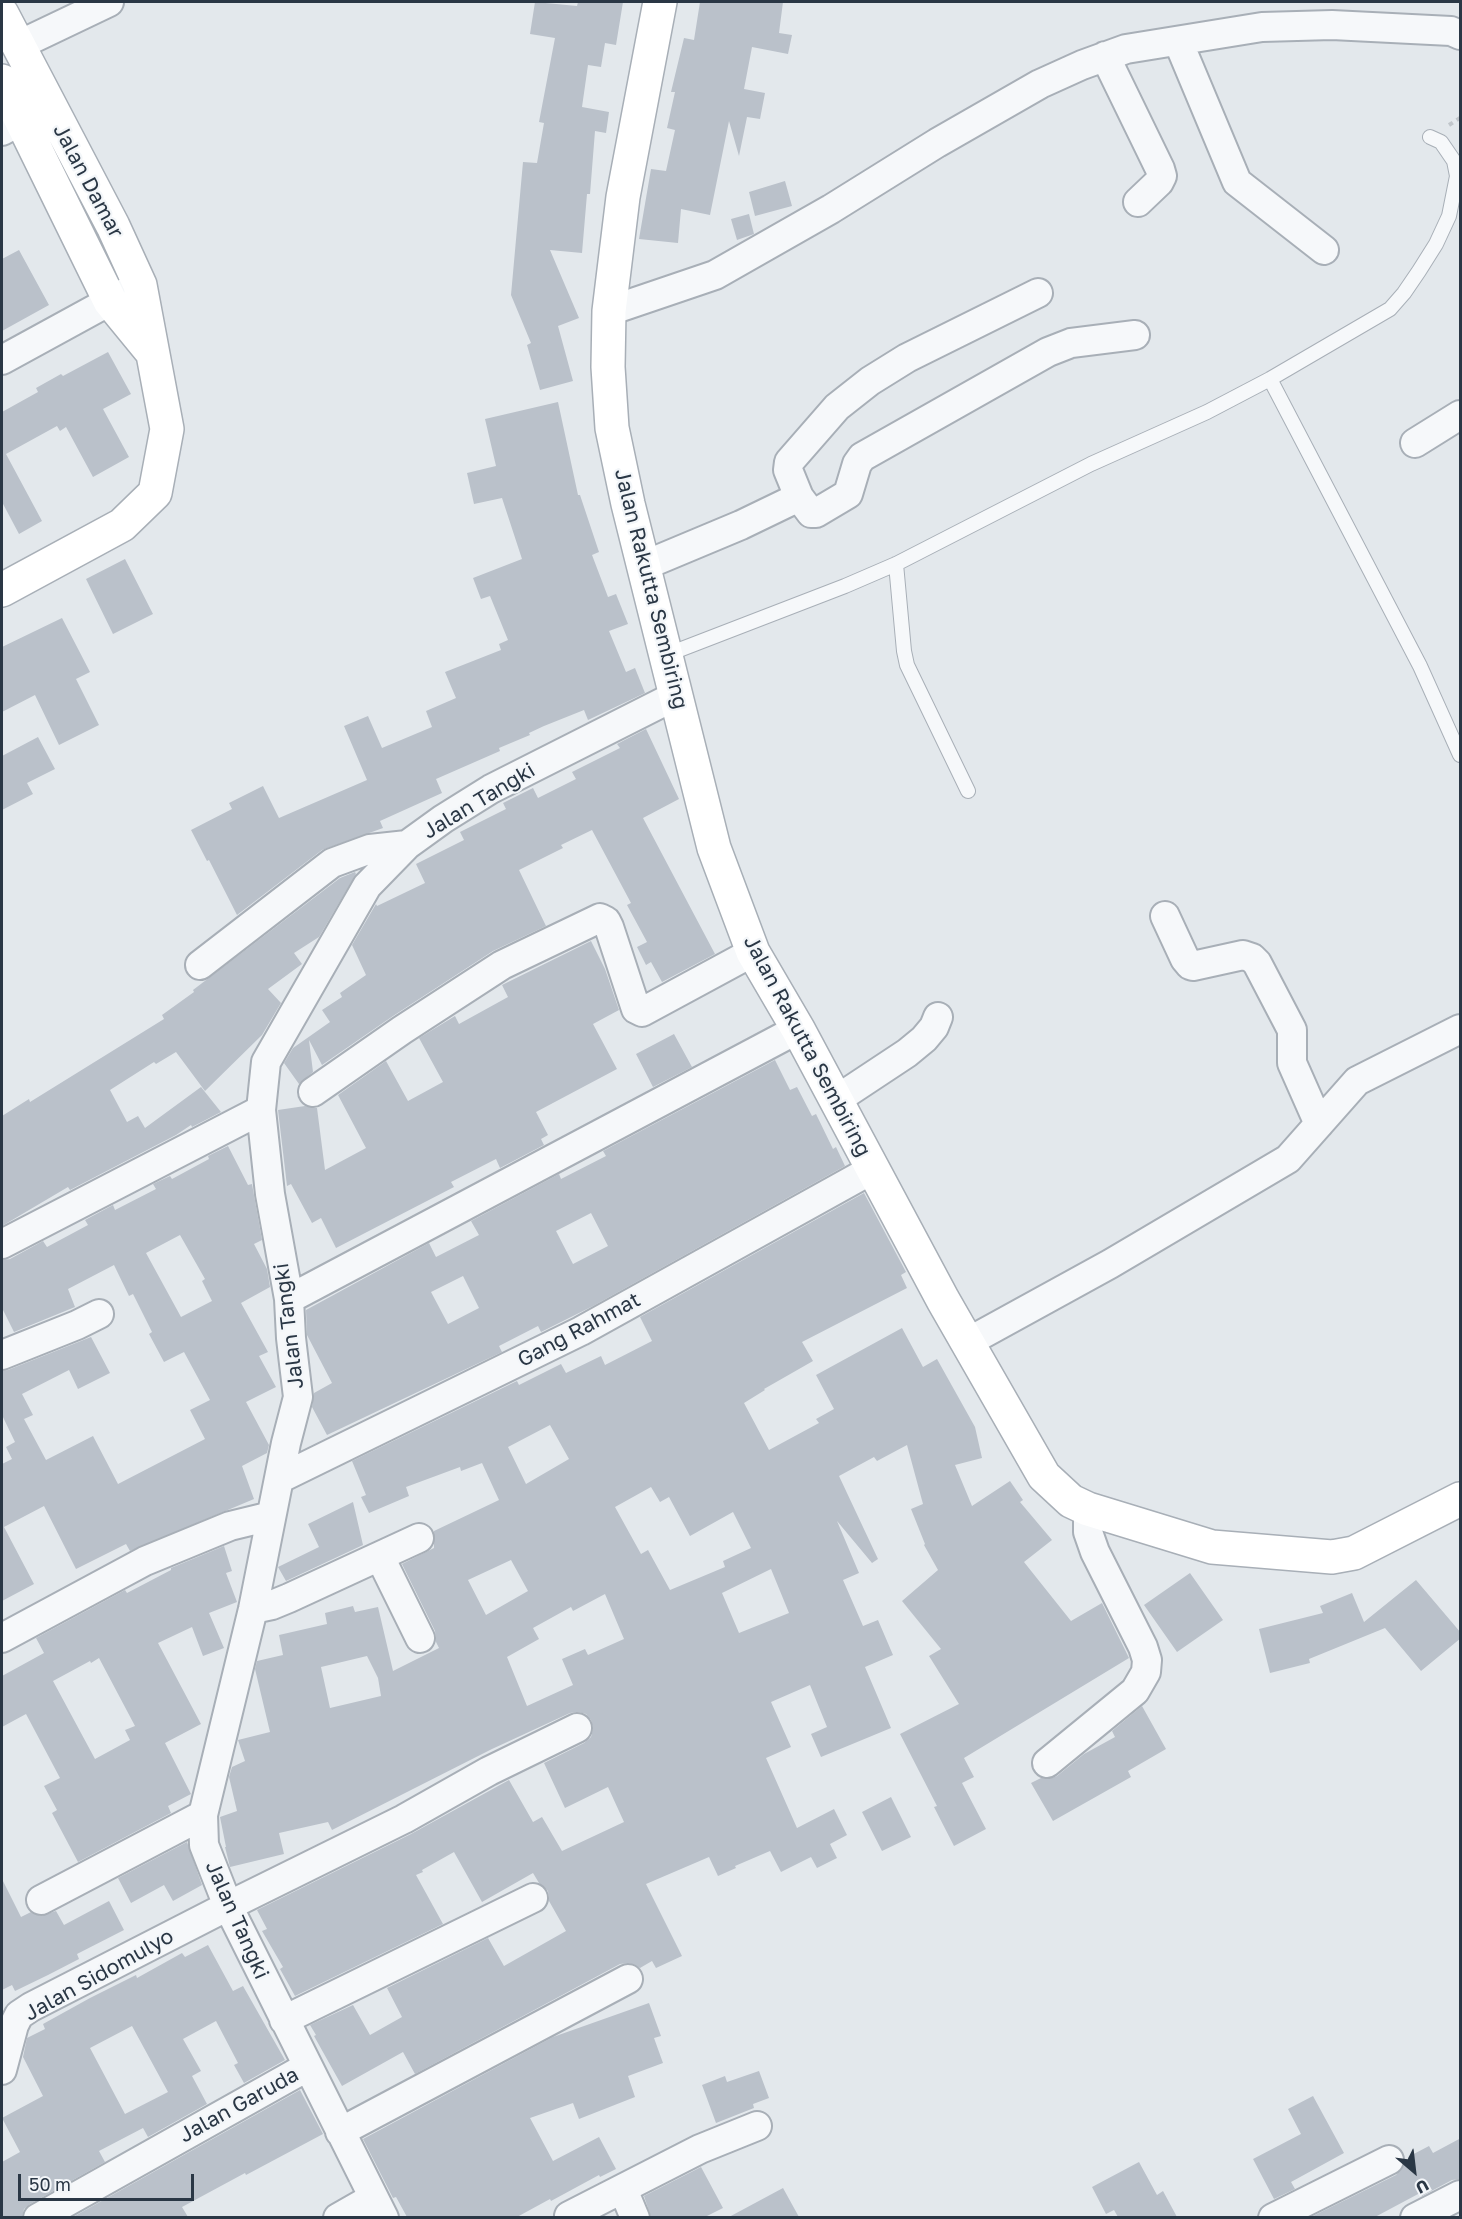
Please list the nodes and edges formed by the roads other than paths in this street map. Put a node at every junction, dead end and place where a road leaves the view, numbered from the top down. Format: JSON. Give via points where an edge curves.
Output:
{"nodes":[{"id":1,"x":109,"y":2,"type":"edge"},
{"id":2,"x":660,"y":2,"type":"edge"},
{"id":3,"x":2,"y":14,"type":"edge"},
{"id":4,"x":1461,"y":35,"type":"edge"},
{"id":5,"x":1178,"y":41,"type":"junction"},
{"id":6,"x":19,"y":45,"type":"junction"},
{"id":7,"x":1105,"y":56,"type":"junction"},
{"id":8,"x":2,"y":81,"type":"edge"},
{"id":9,"x":12,"y":125,"type":"edge"},
{"id":10,"x":1430,"y":137,"type":"dead end"},
{"id":11,"x":1138,"y":202,"type":"dead end"},
{"id":12,"x":1324,"y":250,"type":"dead end"},
{"id":13,"x":140,"y":285,"type":"junction"},
{"id":14,"x":1038,"y":293,"type":"dead end"},
{"id":15,"x":110,"y":301,"type":"junction"},
{"id":16,"x":609,"y":311,"type":"junction"},
{"id":17,"x":1134,"y":335,"type":"dead end"},
{"id":18,"x":154,"y":355,"type":"junction"},
{"id":19,"x":2,"y":360,"type":"edge"},
{"id":20,"x":1270,"y":379,"type":"junction"},
{"id":21,"x":1461,"y":415,"type":"edge"},
{"id":22,"x":1415,"y":443,"type":"dead end"},
{"id":23,"x":800,"y":497,"type":"junction"},
{"id":24,"x":896,"y":564,"type":"junction"},
{"id":25,"x":644,"y":566,"type":"junction"},
{"id":26,"x":2,"y":590,"type":"edge"},
{"id":27,"x":666,"y":655,"type":"junction"},
{"id":28,"x":677,"y":695,"type":"junction"},
{"id":29,"x":1461,"y":756,"type":"edge"},
{"id":30,"x":968,"y":791,"type":"dead end"},
{"id":31,"x":407,"y":845,"type":"junction"},
{"id":32,"x":1165,"y":916,"type":"dead end"},
{"id":33,"x":753,"y":952,"type":"junction"},
{"id":34,"x":200,"y":965,"type":"dead end"},
{"id":35,"x":938,"y":1017,"type":"dead end"},
{"id":36,"x":798,"y":1029,"type":"junction"},
{"id":37,"x":1461,"y":1029,"type":"edge"},
{"id":38,"x":313,"y":1092,"type":"dead end"},
{"id":39,"x":836,"y":1100,"type":"junction"},
{"id":40,"x":261,"y":1110,"type":"junction"},
{"id":41,"x":1319,"y":1124,"type":"junction"},
{"id":42,"x":873,"y":1169,"type":"junction"},
{"id":43,"x":2,"y":1244,"type":"edge"},
{"id":44,"x":289,"y":1299,"type":"junction"},
{"id":45,"x":99,"y":1314,"type":"dead end"},
{"id":46,"x":968,"y":1342,"type":"junction"},
{"id":47,"x":2,"y":1355,"type":"edge"},
{"id":48,"x":279,"y":1479,"type":"junction"},
{"id":49,"x":1461,"y":1499,"type":"edge"},
{"id":50,"x":1088,"y":1509,"type":"junction"},
{"id":51,"x":271,"y":1516,"type":"junction"},
{"id":52,"x":420,"y":1538,"type":"dead end"},
{"id":53,"x":380,"y":1557,"type":"junction"},
{"id":54,"x":253,"y":1609,"type":"junction"},
{"id":55,"x":2,"y":1638,"type":"edge"},
{"id":56,"x":420,"y":1638,"type":"dead end"},
{"id":57,"x":577,"y":1728,"type":"dead end"},
{"id":58,"x":1047,"y":1763,"type":"dead end"},
{"id":59,"x":203,"y":1815,"type":"junction"},
{"id":60,"x":533,"y":1898,"type":"dead end"},
{"id":61,"x":41,"y":1900,"type":"dead end"},
{"id":62,"x":228,"y":1906,"type":"junction"},
{"id":63,"x":628,"y":1979,"type":"dead end"},
{"id":64,"x":284,"y":2020,"type":"junction"},
{"id":65,"x":304,"y":2060,"type":"junction"},
{"id":66,"x":2,"y":2064,"type":"edge"},
{"id":67,"x":757,"y":2127,"type":"dead end"},
{"id":68,"x":340,"y":2132,"type":"junction"},
{"id":69,"x":1389,"y":2160,"type":"dead end"},
{"id":70,"x":623,"y":2189,"type":"junction"},
{"id":71,"x":1461,"y":2194,"type":"edge"},
{"id":72,"x":379,"y":2207,"type":"edge"},
{"id":73,"x":1323,"y":2207,"type":"edge"},
{"id":74,"x":569,"y":2216,"type":"dead end"},
{"id":75,"x":38,"y":2217,"type":"edge"},
{"id":76,"x":338,"y":2217,"type":"edge"},
{"id":77,"x":635,"y":2217,"type":"edge"},
{"id":78,"x":1273,"y":2217,"type":"edge"},
{"id":79,"x":1419,"y":2217,"type":"edge"}],
"edges":[{"from":1,"to":6,"type":"street"},
{"from":2,"to":16,"type":"main road","name":"Jalan Rakutta Sembiring","via":[[623,197]]},
{"from":3,"to":6,"type":"main road","name":"Jalan Damar"},
{"from":4,"to":5,"type":"street","via":[[1451,31],[1332,25],[1262,27]]},
{"from":5,"to":7,"type":"street"},
{"from":5,"to":12,"type":"street","via":[[1237,182]]},
{"from":6,"to":13,"type":"main road","name":"Jalan Damar"},
{"from":7,"to":11,"type":"street","via":[[1160,169],[1158,182]]},
{"from":7,"to":16,"type":"street","via":[[1040,84],[715,275]]},
{"from":8,"to":9,"type":"main road","name":"Jalan Damar"},
{"from":9,"to":15,"type":"main road","name":"Jalan Damar"},
{"from":10,"to":20,"type":"lane","via":[[1442,142],[1449,151],[1457,176],[1449,216],[1419,271],[1390,309]]},
{"from":13,"to":15,"type":"street"},
{"from":13,"to":18,"type":"main road","name":"Jalan Damar"},
{"from":14,"to":23,"type":"street","via":[[907,358],[837,407],[789,462],[788,470]]},
{"from":15,"to":18,"type":"main road","name":"Jalan Damar"},
{"from":15,"to":19,"type":"street"},
{"from":16,"to":25,"type":"main road","name":"Jalan Rakutta Sembiring","via":[[612,428]]},
{"from":17,"to":23,"type":"street","via":[[1059,346],[862,457],[850,491],[816,513],[811,513]]},
{"from":18,"to":26,"type":"main road","name":"Jalan Damar","via":[[167,429],[155,493],[122,525]]},
{"from":20,"to":24,"type":"lane","via":[[1091,464]]},
{"from":20,"to":29,"type":"lane","via":[[1419,666]]},
{"from":21,"to":22,"type":"street"},
{"from":23,"to":25,"type":"street"},
{"from":24,"to":27,"type":"lane"},
{"from":24,"to":30,"type":"lane","via":[[907,665]]},
{"from":25,"to":27,"type":"main road","name":"Jalan Rakutta Sembiring"},
{"from":27,"to":28,"type":"main road","name":"Jalan Rakutta Sembiring"},
{"from":28,"to":31,"type":"street","name":"Jalan Tangki","via":[[491,789]]},
{"from":28,"to":33,"type":"main road","name":"Jalan Rakutta Sembiring","via":[[714,849]]},
{"from":31,"to":34,"type":"street","via":[[370,849],[332,863]]},
{"from":31,"to":40,"type":"street","name":"Jalan Tangki","via":[[367,886],[266,1062]]},
{"from":32,"to":41,"type":"street","via":[[1190,965],[1244,955],[1257,963],[1292,1030],[1292,1063]]},
{"from":33,"to":36,"type":"main road","name":"Jalan Rakutta Sembiring"},
{"from":33,"to":38,"type":"street","via":[[642,1012],[636,1009],[609,927],[600,918],[502,965]]},
{"from":35,"to":39,"type":"street","via":[[924,1039],[907,1053]]},
{"from":36,"to":39,"type":"main road","name":"Jalan Rakutta Sembiring"},
{"from":36,"to":44,"type":"street"},
{"from":37,"to":41,"type":"street","via":[[1364,1076]]},
{"from":39,"to":42,"type":"main road","name":"Jalan Rakutta Sembiring"},
{"from":40,"to":43,"type":"street"},
{"from":40,"to":44,"type":"street","name":"Jalan Tangki","via":[[270,1194]]},
{"from":41,"to":46,"type":"street","via":[[1288,1159]]},
{"from":42,"to":46,"type":"main road","name":"Jalan Rakutta Sembiring"},
{"from":42,"to":48,"type":"street","name":"Gang Rahmat","via":[[581,1331]]},
{"from":44,"to":48,"type":"street","name":"Jalan Tangki","via":[[298,1397]]},
{"from":45,"to":47,"type":"street"},
{"from":46,"to":50,"type":"main road","name":"Jalan Rakutta Sembiring","via":[[1044,1476],[1071,1501]]},
{"from":48,"to":51,"type":"street","name":"Jalan Tangki"},
{"from":49,"to":50,"type":"main road","name":"Jalan Rakutta Sembiring","via":[[1354,1553],[1332,1557],[1212,1547]]},
{"from":50,"to":58,"type":"street","via":[[1088,1532],[1095,1552],[1143,1647],[1146,1672],[1135,1691]]},
{"from":51,"to":54,"type":"street","name":"Jalan Tangki"},
{"from":51,"to":55,"type":"street","via":[[230,1526],[145,1561]]},
{"from":52,"to":53,"type":"street"},
{"from":53,"to":54,"type":"street","via":[[272,1605]]},
{"from":53,"to":56,"type":"street"},
{"from":54,"to":59,"type":"street","name":"Jalan Tangki"},
{"from":57,"to":62,"type":"street","name":"Jalan Sidomulyo"},
{"from":59,"to":61,"type":"street"},
{"from":59,"to":62,"type":"street","name":"Jalan Tangki","via":[[204,1845]]},
{"from":60,"to":64,"type":"street"},
{"from":62,"to":64,"type":"street","name":"Jalan Tangki"},
{"from":62,"to":66,"type":"street","name":"Jalan Sidomulyo","via":[[19,2015]]},
{"from":63,"to":68,"type":"street"},
{"from":64,"to":65,"type":"street","name":"Jalan Tangki"},
{"from":65,"to":68,"type":"street","name":"Jalan Tangki"},
{"from":65,"to":75,"type":"street","name":"Jalan Garuda","via":[[307,2067]]},
{"from":67,"to":70,"type":"street","via":[[700,2149]]},
{"from":68,"to":72,"type":"street","name":"Jalan Tangki"},
{"from":69,"to":73,"type":"street"},
{"from":70,"to":74,"type":"street"},
{"from":70,"to":77,"type":"street"},
{"from":71,"to":79,"type":"street"},
{"from":72,"to":76,"type":"street"},
{"from":73,"to":78,"type":"street"}]}
